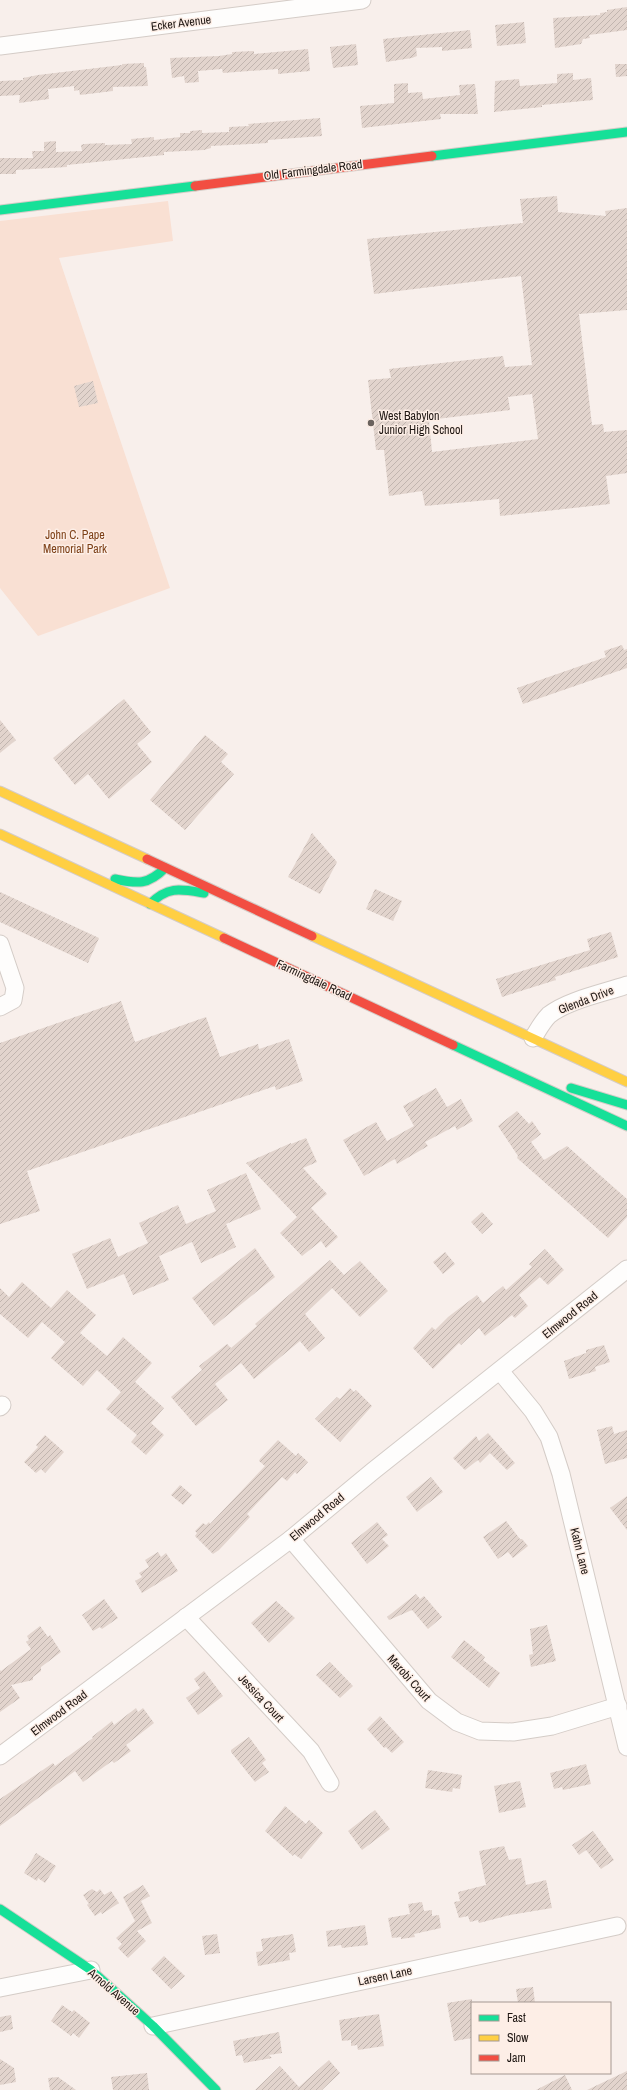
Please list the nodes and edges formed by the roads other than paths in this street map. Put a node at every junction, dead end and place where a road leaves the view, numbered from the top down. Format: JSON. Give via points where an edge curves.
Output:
{"nodes":[{"id":1,"x":362,"y":0,"type":"edge"},
{"id":2,"x":0,"y":46,"type":"edge"},
{"id":3,"x":627,"y":132,"type":"edge"},
{"id":4,"x":0,"y":210,"type":"edge"},
{"id":5,"x":0,"y":791,"type":"edge"},
{"id":6,"x":0,"y":834,"type":"edge"},
{"id":7,"x":165,"y":868,"type":"junction"},
{"id":8,"x":80,"y":872,"type":"junction"},
{"id":9,"x":234,"y":900,"type":"junction"},
{"id":10,"x":150,"y":904,"type":"junction"},
{"id":11,"x":0,"y":944,"type":"edge"},
{"id":12,"x":627,"y":985,"type":"edge"},
{"id":13,"x":0,"y":1007,"type":"edge"},
{"id":14,"x":534,"y":1038,"type":"junction"},
{"id":15,"x":523,"y":1077,"type":"junction"},
{"id":16,"x":627,"y":1082,"type":"edge"},
{"id":17,"x":627,"y":1105,"type":"edge"},
{"id":18,"x":627,"y":1126,"type":"edge"},
{"id":19,"x":627,"y":1269,"type":"edge"},
{"id":20,"x":500,"y":1371,"type":"junction"},
{"id":21,"x":291,"y":1540,"type":"junction"},
{"id":22,"x":186,"y":1617,"type":"junction"},
{"id":23,"x":618,"y":1706,"type":"junction"},
{"id":24,"x":627,"y":1747,"type":"edge"},
{"id":25,"x":0,"y":1756,"type":"edge"},
{"id":26,"x":330,"y":1783,"type":"dead end"},
{"id":27,"x":0,"y":1909,"type":"edge"},
{"id":28,"x":617,"y":1926,"type":"dead end"},
{"id":29,"x":91,"y":1970,"type":"junction"},
{"id":30,"x":0,"y":1988,"type":"edge"},
{"id":31,"x":153,"y":2026,"type":"junction"},
{"id":32,"x":216,"y":2090,"type":"edge"}],
"edges":[{"from":1,"to":2,"type":"street","name":"Ecker Avenue"},
{"from":3,"to":4,"type":"main road","name":"Old Farmingdale Road"},
{"from":5,"to":7,"type":"main road"},
{"from":6,"to":8,"type":"main road","name":"Farmingdale Road"},
{"from":7,"to":8,"type":"main road","via":[[154,878],[135,884]]},
{"from":7,"to":9,"type":"main road"},
{"from":8,"to":10,"type":"main road","name":"Farmingdale Road"},
{"from":9,"to":10,"type":"main road","via":[[183,889],[171,889],[159,894]]},
{"from":9,"to":14,"type":"main road"},
{"from":10,"to":15,"type":"main road","name":"Farmingdale Road"},
{"from":11,"to":13,"type":"street","via":[[15,988],[13,1000]]},
{"from":12,"to":14,"type":"street","name":"Glenda Drive","via":[[554,1012]]},
{"from":14,"to":16,"type":"main road"},
{"from":15,"to":17,"type":"main road"},
{"from":15,"to":18,"type":"main road","name":"Farmingdale Road"},
{"from":19,"to":20,"type":"street","name":"Elmwood Road"},
{"from":20,"to":21,"type":"street","name":"Elmwood Road","via":[[373,1471]]},
{"from":20,"to":23,"type":"street","name":"Kahn Lane","via":[[533,1411],[549,1437],[562,1474]]},
{"from":21,"to":22,"type":"street","name":"Elmwood Road"},
{"from":21,"to":23,"type":"street","name":"Marobi Court","via":[[429,1701],[457,1722],[480,1731],[513,1732],[552,1726]]},
{"from":22,"to":25,"type":"street","name":"Elmwood Road"},
{"from":22,"to":26,"type":"street","name":"Jessica Court","via":[[311,1751]]},
{"from":23,"to":24,"type":"street","name":"Kahn Lane"},
{"from":27,"to":29,"type":"main road","name":"Arnold Avenue"},
{"from":28,"to":31,"type":"street","name":"Larsen Lane"},
{"from":29,"to":30,"type":"street"},
{"from":29,"to":31,"type":"main road","name":"Arnold Avenue"},
{"from":31,"to":32,"type":"main road","name":"Arnold Avenue"}]}
